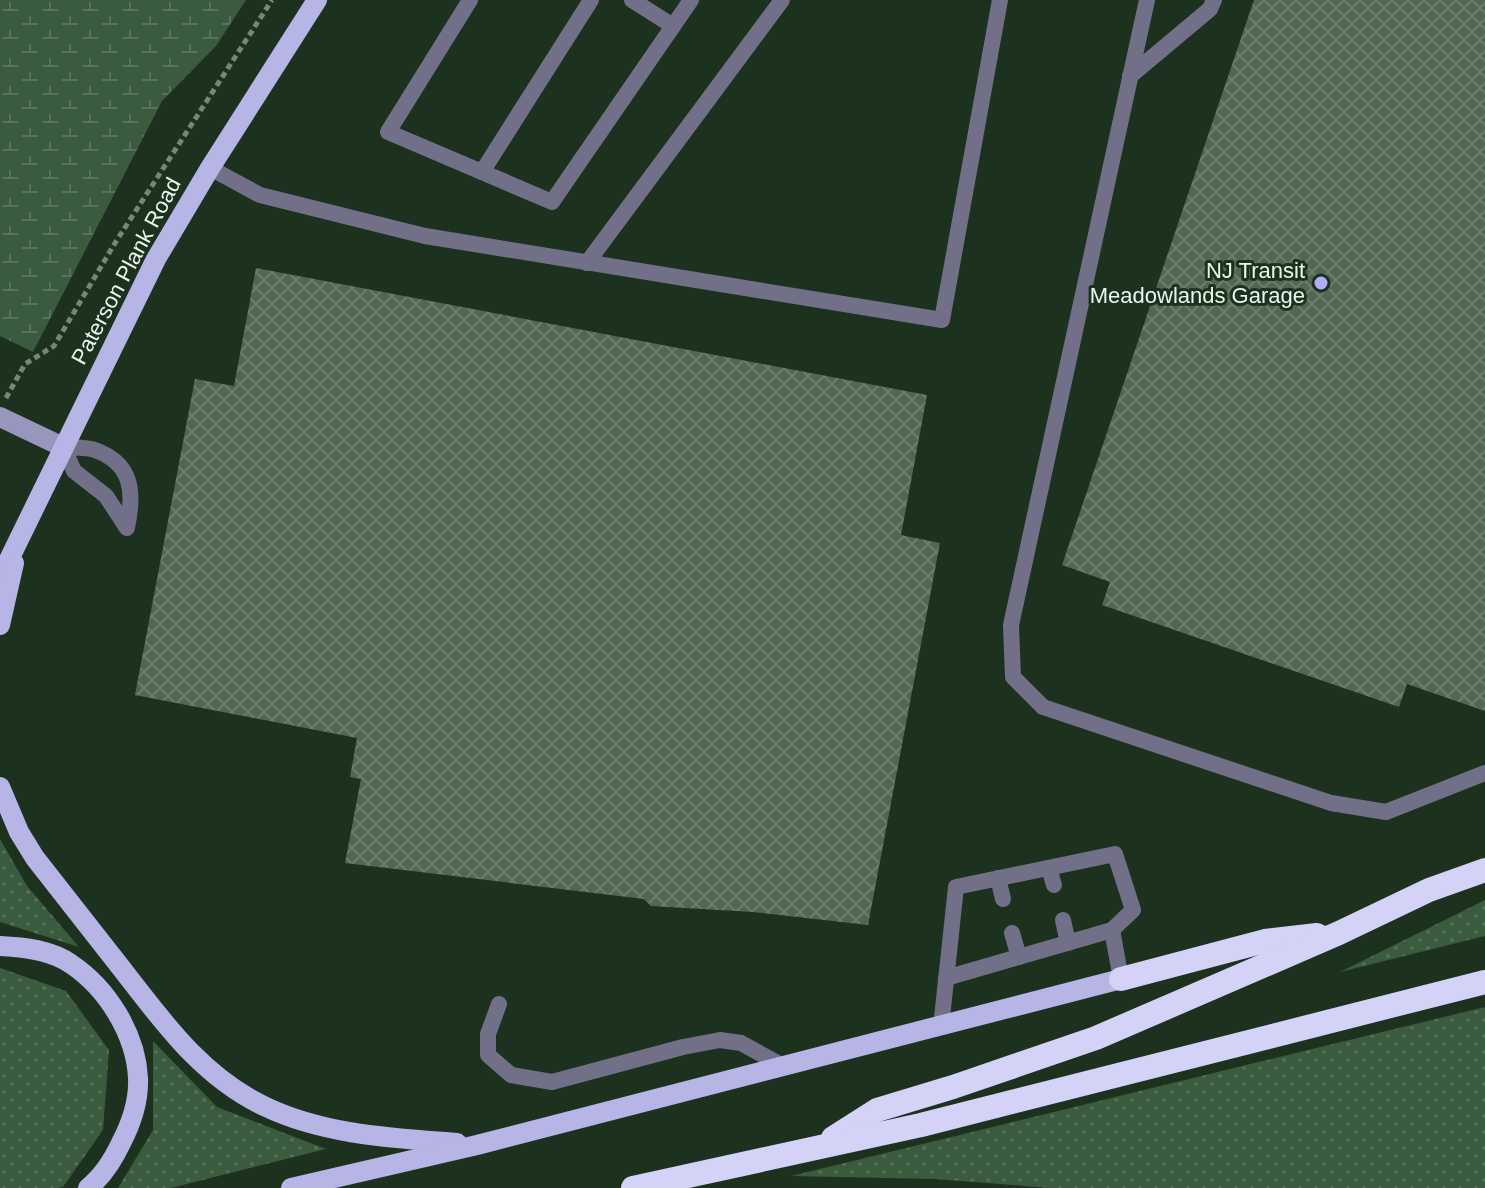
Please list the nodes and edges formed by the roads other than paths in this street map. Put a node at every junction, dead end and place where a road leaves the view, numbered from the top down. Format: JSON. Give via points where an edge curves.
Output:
{"nodes":[{"id":1,"x":317,"y":0,"type":"edge"},
{"id":2,"x":470,"y":0,"type":"edge"},
{"id":3,"x":591,"y":0,"type":"edge"},
{"id":4,"x":632,"y":0,"type":"edge"},
{"id":5,"x":691,"y":0,"type":"edge"},
{"id":6,"x":782,"y":0,"type":"edge"},
{"id":7,"x":1000,"y":0,"type":"edge"},
{"id":8,"x":1147,"y":0,"type":"edge"},
{"id":9,"x":1214,"y":0,"type":"edge"},
{"id":10,"x":673,"y":26,"type":"junction"},
{"id":11,"x":1130,"y":76,"type":"junction"},
{"id":12,"x":210,"y":168,"type":"junction"},
{"id":13,"x":482,"y":172,"type":"junction"},
{"id":14,"x":587,"y":263,"type":"junction"},
{"id":15,"x":0,"y":417,"type":"edge"},
{"id":16,"x":63,"y":447,"type":"junction"},
{"id":17,"x":22,"y":532,"type":"junction"},
{"id":18,"x":0,"y":557,"type":"edge"},
{"id":19,"x":0,"y":578,"type":"edge"},
{"id":20,"x":0,"y":625,"type":"edge"},
{"id":21,"x":1485,"y":773,"type":"edge"},
{"id":22,"x":0,"y":787,"type":"edge"},
{"id":23,"x":1049,"y":868,"type":"junction"},
{"id":24,"x":1485,"y":870,"type":"edge"},
{"id":25,"x":998,"y":878,"type":"junction"},
{"id":26,"x":1054,"y":885,"type":"dead end"},
{"id":27,"x":1003,"y":899,"type":"dead end"},
{"id":28,"x":1063,"y":920,"type":"dead end"},
{"id":29,"x":1112,"y":930,"type":"junction"},
{"id":30,"x":1012,"y":933,"type":"dead end"},
{"id":31,"x":1339,"y":933,"type":"junction"},
{"id":32,"x":1068,"y":943,"type":"junction"},
{"id":33,"x":0,"y":946,"type":"edge"},
{"id":34,"x":1019,"y":957,"type":"junction"},
{"id":35,"x":946,"y":978,"type":"junction"},
{"id":36,"x":1121,"y":979,"type":"junction"},
{"id":37,"x":1485,"y":982,"type":"edge"},
{"id":38,"x":499,"y":1004,"type":"dead end"},
{"id":39,"x":941,"y":1027,"type":"junction"},
{"id":40,"x":783,"y":1066,"type":"junction"},
{"id":41,"x":477,"y":1145,"type":"junction"},
{"id":42,"x":817,"y":1147,"type":"junction"},
{"id":43,"x":88,"y":1188,"type":"edge"},
{"id":44,"x":291,"y":1188,"type":"edge"},
{"id":45,"x":633,"y":1188,"type":"edge"}],
"edges":[{"from":1,"to":12,"type":"main road","name":"Paterson Plank Road"},
{"from":2,"to":13,"type":"lane","via":[[388,132]]},
{"from":3,"to":13,"type":"lane"},
{"from":4,"to":10,"type":"lane"},
{"from":5,"to":10,"type":"lane"},
{"from":6,"to":14,"type":"lane"},
{"from":7,"to":14,"type":"lane","via":[[942,320]]},
{"from":8,"to":11,"type":"lane"},
{"from":9,"to":11,"type":"lane"},
{"from":10,"to":13,"type":"lane","via":[[552,202]]},
{"from":11,"to":21,"type":"lane","via":[[1011,625],[1013,677],[1043,707],[1331,803],[1386,812]]},
{"from":12,"to":14,"type":"lane","via":[[260,195],[425,236]]},
{"from":12,"to":16,"type":"main road","name":"Paterson Plank Road","via":[[156,259]]},
{"from":15,"to":16,"type":"street"},
{"from":16,"to":16,"type":"lane","via":[[74,471],[106,496],[127,528],[133,499],[119,464],[94,449]]},
{"from":16,"to":17,"type":"main road","name":"Paterson Plank Road"},
{"from":17,"to":18,"type":"main road"},
{"from":17,"to":19,"type":"main road","name":"Paterson Plank Road"},
{"from":17,"to":20,"type":"main road"},
{"from":22,"to":41,"type":"main road","via":[[35,858],[167,1026],[217,1077],[267,1108],[323,1126]]},
{"from":23,"to":25,"type":"lane"},
{"from":23,"to":26,"type":"lane"},
{"from":23,"to":29,"type":"lane","via":[[1115,854],[1133,910]]},
{"from":24,"to":31,"type":"highway"},
{"from":25,"to":27,"type":"lane"},
{"from":25,"to":35,"type":"lane","via":[[956,887]]},
{"from":28,"to":32,"type":"lane"},
{"from":29,"to":32,"type":"lane"},
{"from":29,"to":36,"type":"lane"},
{"from":30,"to":34,"type":"lane"},
{"from":31,"to":36,"type":"highway","via":[[1265,941]]},
{"from":31,"to":42,"type":"highway","via":[[1096,1038],[877,1110]]},
{"from":32,"to":34,"type":"lane"},
{"from":33,"to":43,"type":"main road","via":[[32,948],[70,963],[106,996],[130,1037],[138,1079],[132,1120],[112,1162]]},
{"from":34,"to":35,"type":"lane"},
{"from":35,"to":39,"type":"lane"},
{"from":36,"to":39,"type":"main road"},
{"from":37,"to":42,"type":"highway"},
{"from":38,"to":40,"type":"lane","via":[[488,1034],[488,1055],[511,1075],[552,1082],[720,1040],[741,1043]]},
{"from":39,"to":40,"type":"main road"},
{"from":40,"to":41,"type":"main road"},
{"from":41,"to":44,"type":"main road"},
{"from":42,"to":45,"type":"highway"}]}
